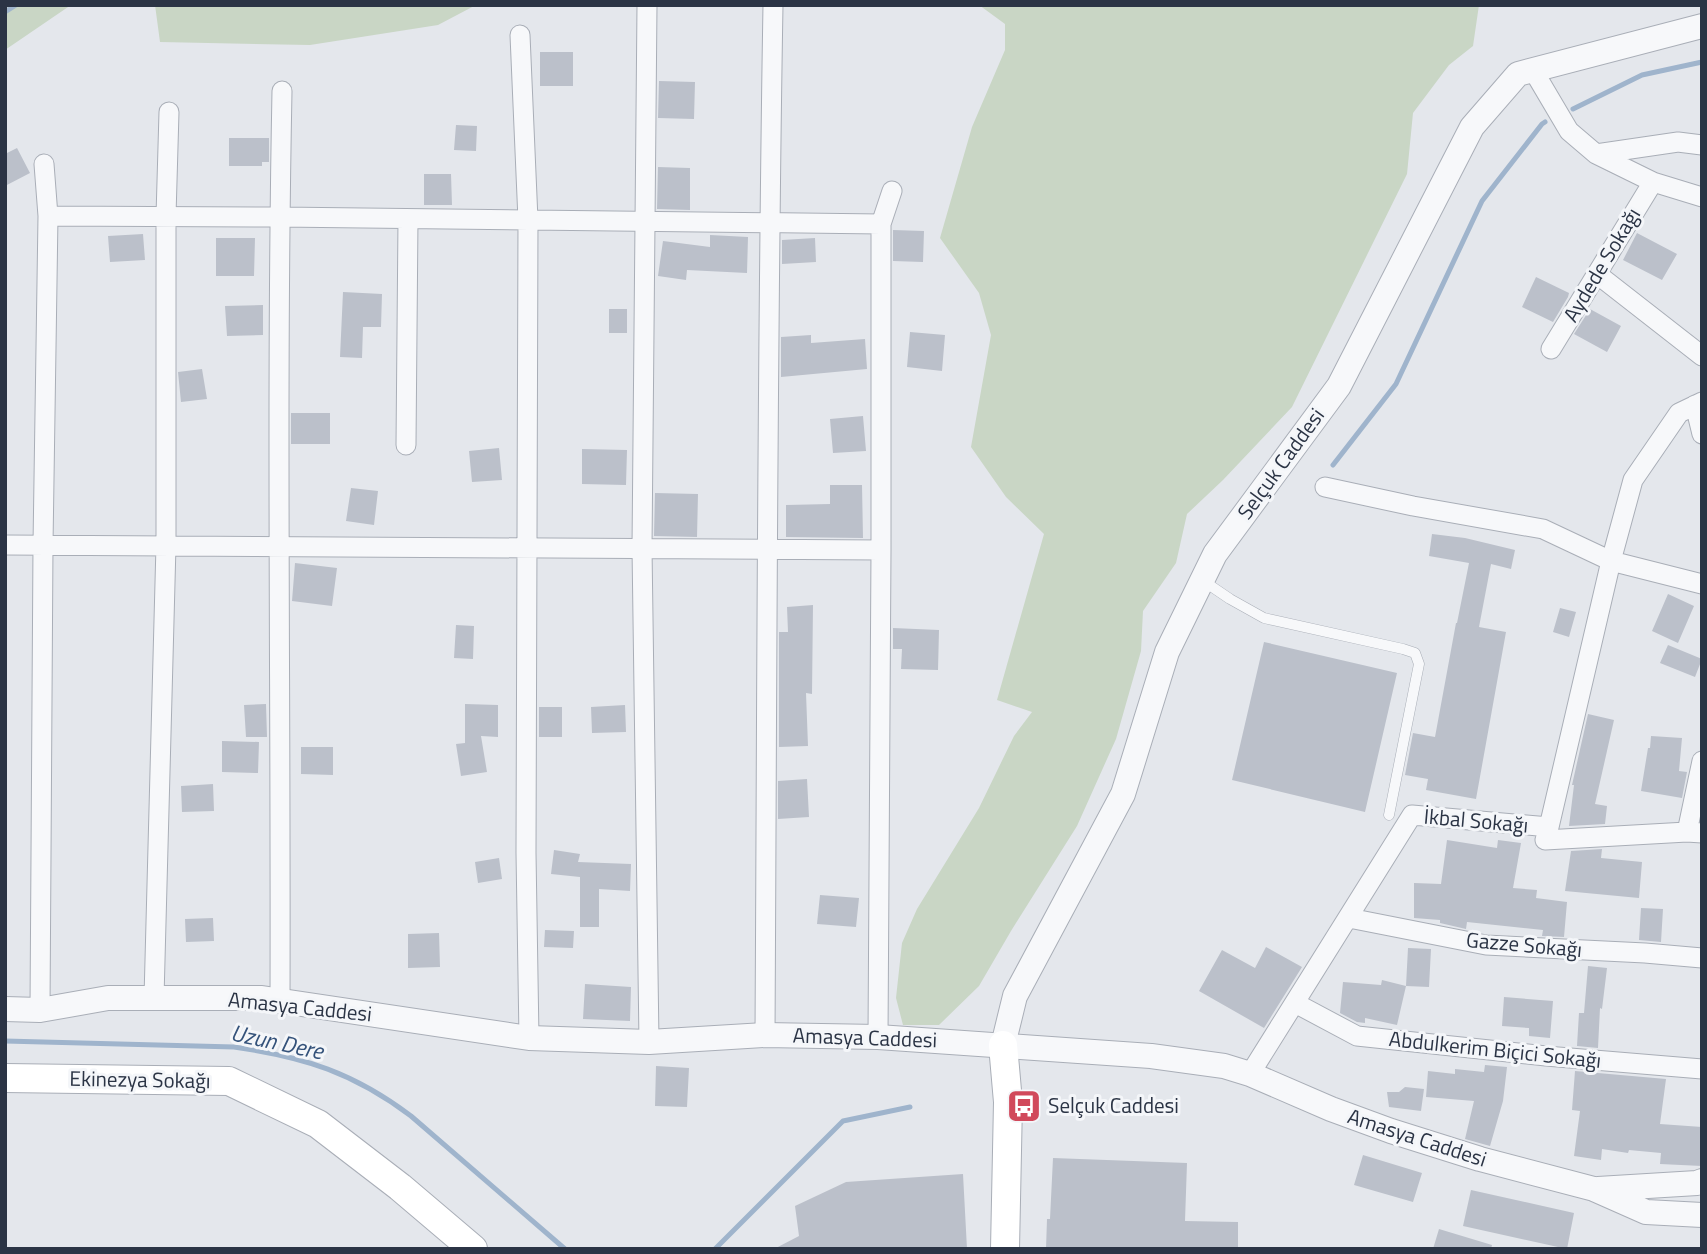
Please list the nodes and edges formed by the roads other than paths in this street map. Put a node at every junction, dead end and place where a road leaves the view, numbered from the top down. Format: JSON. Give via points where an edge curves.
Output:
{"nodes":[{"id":1,"x":647,"y":5,"type":"edge"},
{"id":2,"x":772,"y":5,"type":"edge"},
{"id":3,"x":1702,"y":26,"type":"edge"},
{"id":4,"x":520,"y":35,"type":"dead end"},
{"id":5,"x":1533,"y":70,"type":"junction"},
{"id":6,"x":282,"y":91,"type":"dead end"},
{"id":7,"x":169,"y":112,"type":"dead end"},
{"id":8,"x":1702,"y":145,"type":"edge"},
{"id":9,"x":1596,"y":154,"type":"junction"},
{"id":10,"x":44,"y":164,"type":"dead end"},
{"id":11,"x":1653,"y":182,"type":"junction"},
{"id":12,"x":892,"y":191,"type":"dead end"},
{"id":13,"x":1702,"y":197,"type":"edge"},
{"id":14,"x":48,"y":216,"type":"junction"},
{"id":15,"x":166,"y":216,"type":"junction"},
{"id":16,"x":279,"y":217,"type":"junction"},
{"id":17,"x":408,"y":219,"type":"junction"},
{"id":18,"x":528,"y":220,"type":"junction"},
{"id":19,"x":645,"y":222,"type":"junction"},
{"id":20,"x":769,"y":224,"type":"junction"},
{"id":21,"x":881,"y":224,"type":"junction"},
{"id":22,"x":1597,"y":274,"type":"junction"},
{"id":23,"x":1552,"y":349,"type":"dead end"},
{"id":24,"x":1702,"y":356,"type":"edge"},
{"id":25,"x":1699,"y":404,"type":"edge"},
{"id":26,"x":1702,"y":434,"type":"edge"},
{"id":27,"x":406,"y":445,"type":"dead end"},
{"id":28,"x":1325,"y":487,"type":"dead end"},
{"id":29,"x":5,"y":545,"type":"edge"},
{"id":30,"x":43,"y":545,"type":"junction"},
{"id":31,"x":166,"y":545,"type":"junction"},
{"id":32,"x":280,"y":546,"type":"junction"},
{"id":33,"x":526,"y":547,"type":"junction"},
{"id":34,"x":642,"y":548,"type":"junction"},
{"id":35,"x":768,"y":549,"type":"junction"},
{"id":36,"x":881,"y":550,"type":"junction"},
{"id":37,"x":1611,"y":561,"type":"junction"},
{"id":38,"x":1202,"y":580,"type":"junction"},
{"id":39,"x":1702,"y":584,"type":"edge"},
{"id":40,"x":1702,"y":761,"type":"edge"},
{"id":41,"x":1389,"y":815,"type":"dead end"},
{"id":42,"x":1549,"y":827,"type":"junction"},
{"id":43,"x":1694,"y":833,"type":"edge"},
{"id":44,"x":1349,"y":918,"type":"junction"},
{"id":45,"x":1702,"y":958,"type":"edge"},
{"id":46,"x":154,"y":998,"type":"junction"},
{"id":47,"x":280,"y":1000,"type":"junction"},
{"id":48,"x":1295,"y":1003,"type":"junction"},
{"id":49,"x":5,"y":1009,"type":"edge"},
{"id":50,"x":40,"y":1010,"type":"junction"},
{"id":51,"x":765,"y":1035,"type":"junction"},
{"id":52,"x":878,"y":1037,"type":"junction"},
{"id":53,"x":529,"y":1038,"type":"junction"},
{"id":54,"x":649,"y":1042,"type":"junction"},
{"id":55,"x":1003,"y":1045,"type":"junction"},
{"id":56,"x":1702,"y":1069,"type":"edge"},
{"id":57,"x":1250,"y":1074,"type":"junction"},
{"id":58,"x":5,"y":1078,"type":"edge"},
{"id":59,"x":1702,"y":1181,"type":"edge"},
{"id":60,"x":1594,"y":1189,"type":"junction"},
{"id":61,"x":1702,"y":1215,"type":"edge"},
{"id":62,"x":473,"y":1249,"type":"edge"},
{"id":63,"x":1004,"y":1249,"type":"edge"}],
"edges":[{"from":1,"to":19,"type":"street"},
{"from":2,"to":20,"type":"street"},
{"from":3,"to":5,"type":"street","name":"Selçuk Caddesi"},
{"from":4,"to":18,"type":"street"},
{"from":5,"to":9,"type":"street","via":[[1569,131]]},
{"from":5,"to":38,"type":"street","name":"Selçuk Caddesi","via":[[1518,74],[1472,127],[1339,386],[1215,554]]},
{"from":6,"to":16,"type":"street"},
{"from":7,"to":15,"type":"street"},
{"from":8,"to":9,"type":"street","via":[[1678,142]]},
{"from":9,"to":11,"type":"street"},
{"from":10,"to":14,"type":"street"},
{"from":11,"to":13,"type":"street"},
{"from":11,"to":22,"type":"street","name":"Aydede Sokağı"},
{"from":12,"to":21,"type":"street"},
{"from":14,"to":15,"type":"street"},
{"from":14,"to":30,"type":"street"},
{"from":15,"to":16,"type":"street"},
{"from":15,"to":31,"type":"street"},
{"from":16,"to":17,"type":"street"},
{"from":16,"to":32,"type":"street"},
{"from":17,"to":18,"type":"street"},
{"from":17,"to":27,"type":"street"},
{"from":18,"to":19,"type":"street"},
{"from":18,"to":33,"type":"street"},
{"from":19,"to":20,"type":"street"},
{"from":19,"to":34,"type":"street"},
{"from":20,"to":21,"type":"street"},
{"from":20,"to":35,"type":"street"},
{"from":21,"to":36,"type":"street"},
{"from":22,"to":23,"type":"street","name":"Aydede Sokağı"},
{"from":22,"to":24,"type":"street"},
{"from":25,"to":26,"type":"street"},
{"from":25,"to":37,"type":"street","via":[[1679,413],[1633,480]]},
{"from":28,"to":37,"type":"street","via":[[1543,529]]},
{"from":29,"to":30,"type":"street"},
{"from":30,"to":31,"type":"street"},
{"from":30,"to":50,"type":"street"},
{"from":31,"to":32,"type":"street"},
{"from":31,"to":46,"type":"street"},
{"from":32,"to":33,"type":"street"},
{"from":32,"to":47,"type":"street"},
{"from":33,"to":34,"type":"street"},
{"from":33,"to":53,"type":"street"},
{"from":34,"to":35,"type":"street"},
{"from":34,"to":54,"type":"street"},
{"from":35,"to":36,"type":"street"},
{"from":35,"to":51,"type":"street"},
{"from":36,"to":52,"type":"street"},
{"from":37,"to":39,"type":"street"},
{"from":37,"to":42,"type":"street"},
{"from":38,"to":41,"type":"lane","via":[[1264,618],[1415,653],[1419,664]]},
{"from":38,"to":55,"type":"street","name":"Selçuk Caddesi","via":[[1167,652],[1123,794],[1015,996]]},
{"from":40,"to":43,"type":"street"},
{"from":42,"to":43,"type":"street","name":"İkbal Sokağı","via":[[1545,840]]},
{"from":42,"to":44,"type":"street","name":"İkbal Sokağı","via":[[1412,815]]},
{"from":44,"to":45,"type":"street","name":"Gazze Sokağı","via":[[1486,945]]},
{"from":44,"to":48,"type":"street","name":"İkbal Sokağı"},
{"from":46,"to":47,"type":"street","name":"Amasya Caddesi"},
{"from":46,"to":50,"type":"street","name":"Amasya Caddesi","via":[[108,998]]},
{"from":47,"to":53,"type":"street","name":"Amasya Caddesi"},
{"from":48,"to":56,"type":"street","name":"Abdulkerim Biçici Sokağı","via":[[1357,1036]]},
{"from":48,"to":57,"type":"street","name":"İkbal Sokağı"},
{"from":49,"to":50,"type":"street","name":"Amasya Caddesi"},
{"from":51,"to":52,"type":"street","name":"Amasya Caddesi"},
{"from":51,"to":54,"type":"street","name":"Amasya Caddesi"},
{"from":52,"to":55,"type":"street","name":"Amasya Caddesi"},
{"from":53,"to":54,"type":"street","name":"Amasya Caddesi"},
{"from":55,"to":57,"type":"street","name":"Amasya Caddesi","via":[[1151,1056]]},
{"from":55,"to":63,"type":"main road","via":[[1008,1102]]},
{"from":57,"to":60,"type":"street","name":"Amasya Caddesi","via":[[1391,1131]]},
{"from":58,"to":62,"type":"main road","name":"Ekinezya Sokağı","via":[[229,1081],[318,1124]]},
{"from":59,"to":60,"type":"street"},
{"from":60,"to":61,"type":"street","name":"Amasya Caddesi","via":[[1646,1212]]}]}
